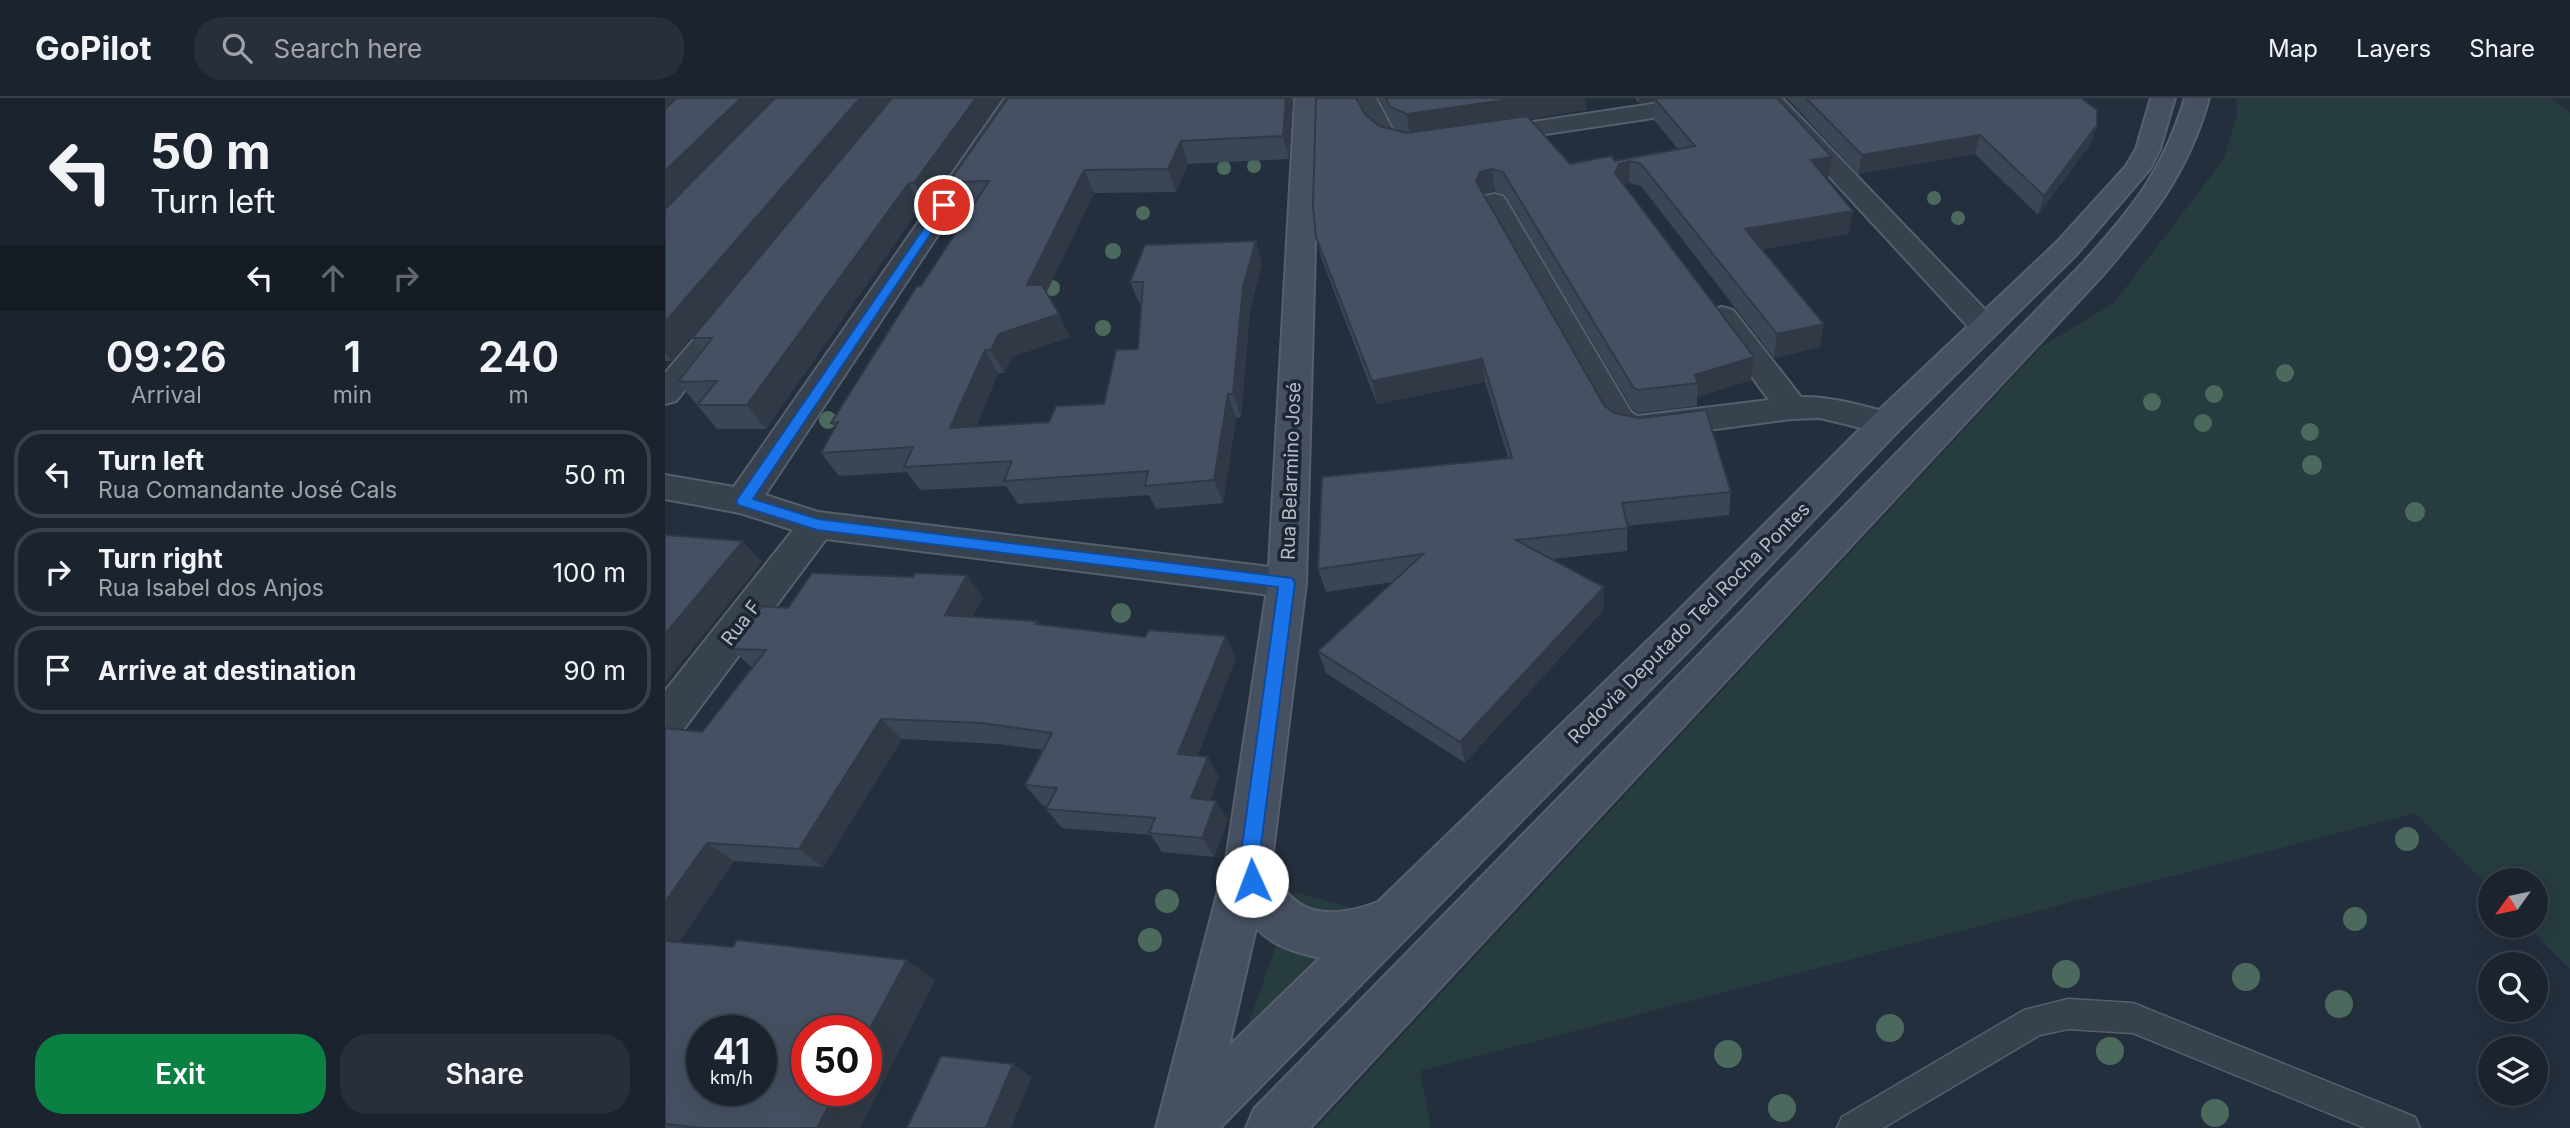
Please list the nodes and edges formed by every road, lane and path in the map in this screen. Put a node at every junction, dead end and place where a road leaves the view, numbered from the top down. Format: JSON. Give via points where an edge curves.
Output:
{"nodes":[{"id":1,"x":1017,"y":98,"type":"edge"},
{"id":2,"x":1307,"y":98,"type":"edge"},
{"id":3,"x":1364,"y":98,"type":"edge"},
{"id":4,"x":1740,"y":98,"type":"edge"},
{"id":5,"x":1769,"y":98,"type":"edge"},
{"id":6,"x":2163,"y":98,"type":"edge"},
{"id":7,"x":2197,"y":98,"type":"edge"},
{"id":8,"x":1464,"y":139,"type":"edge"},
{"id":9,"x":1437,"y":143,"type":"edge"},
{"id":10,"x":1494,"y":202,"type":"dead end"},
{"id":11,"x":750,"y":290,"type":"edge"},
{"id":12,"x":1703,"y":290,"type":"edge"},
{"id":13,"x":1984,"y":326,"type":"junction"},
{"id":14,"x":665,"y":394,"type":"edge"},
{"id":15,"x":1792,"y":408,"type":"junction"},
{"id":16,"x":1886,"y":423,"type":"junction"},
{"id":17,"x":669,"y":493,"type":"edge"},
{"id":18,"x":743,"y":501,"type":"junction"},
{"id":19,"x":817,"y":524,"type":"junction"},
{"id":20,"x":1287,"y":583,"type":"junction"},
{"id":21,"x":665,"y":722,"type":"edge"},
{"id":22,"x":1249,"y":860,"type":"junction"},
{"id":23,"x":1394,"y":919,"type":"junction"},
{"id":24,"x":1184,"y":1128,"type":"edge"},
{"id":25,"x":1273,"y":1128,"type":"edge"},
{"id":26,"x":1853,"y":1128,"type":"edge"},
{"id":27,"x":2404,"y":1128,"type":"edge"}],
"edges":[{"from":1,"to":18,"type":"street"},
{"from":2,"to":20,"type":"main road","name":"Rua Belarmino José"},
{"from":3,"to":9,"type":"street","via":[[1384,138],[1392,144]]},
{"from":4,"to":8,"type":"street"},
{"from":5,"to":13,"type":"street"},
{"from":6,"to":13,"type":"main road","name":"Rodovia Deputado Ted Rocha Pontes","via":[[2137,169],[2066,249]]},
{"from":7,"to":25,"type":"main road","via":[[2178,158],[2153,200],[2092,270]]},
{"from":10,"to":15,"type":"street","via":[[1627,426]]},
{"from":11,"to":14,"type":"street"},
{"from":12,"to":15,"type":"street"},
{"from":13,"to":16,"type":"main road","name":"Rodovia Deputado Ted Rocha Pontes"},
{"from":15,"to":16,"type":"street","via":[[1820,407]]},
{"from":16,"to":23,"type":"main road","name":"Rodovia Deputado Ted Rocha Pontes"},
{"from":17,"to":18,"type":"street"},
{"from":18,"to":19,"type":"street"},
{"from":19,"to":20,"type":"street"},
{"from":19,"to":21,"type":"street","name":"Rua F"},
{"from":20,"to":22,"type":"main road","name":"Rua Belarmino José"},
{"from":22,"to":23,"type":"main road","via":[[1261,902],[1297,930],[1346,936]]},
{"from":22,"to":24,"type":"main road","name":"Rua Belarmino José"},
{"from":23,"to":24,"type":"main road","name":"Rodovia Deputado Ted Rocha Pontes"},
{"from":26,"to":27,"type":"lane","via":[[2035,1021],[2068,1014],[2133,1018]]}]}
